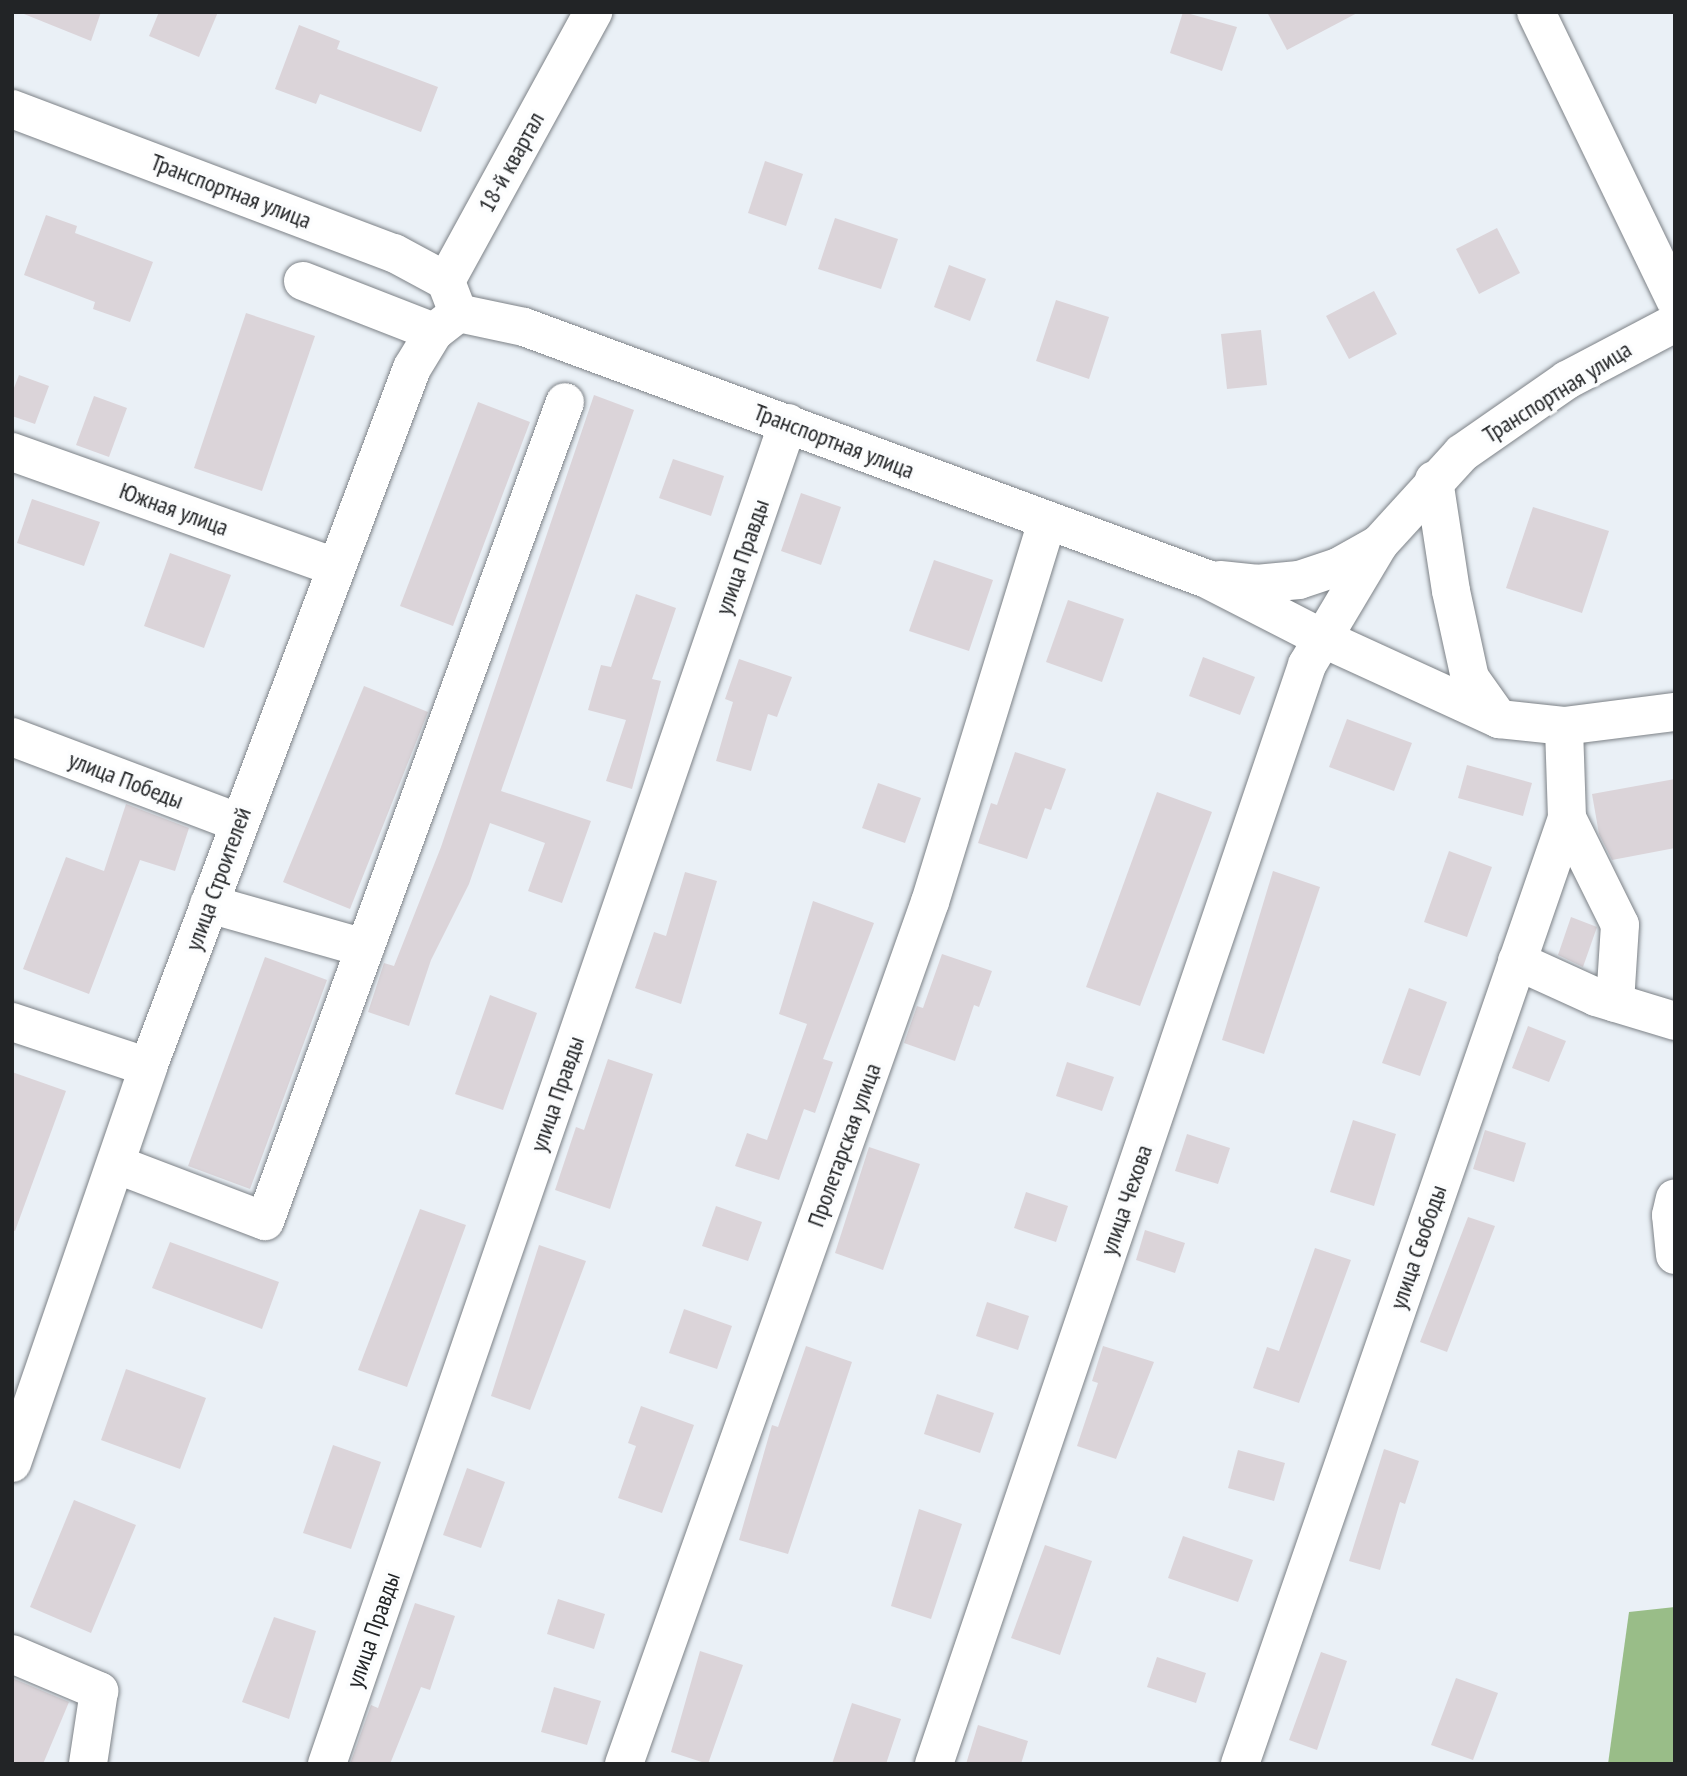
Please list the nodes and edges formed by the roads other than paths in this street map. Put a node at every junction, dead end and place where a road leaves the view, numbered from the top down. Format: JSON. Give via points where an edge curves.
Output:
{"nodes":[{"id":1,"x":593,"y":12,"type":"edge"},
{"id":2,"x":1536,"y":12,"type":"edge"},
{"id":3,"x":12,"y":109,"type":"edge"},
{"id":4,"x":303,"y":281,"type":"dead end"},
{"id":5,"x":1675,"y":300,"type":"edge"},
{"id":6,"x":446,"y":309,"type":"junction"},
{"id":7,"x":1675,"y":323,"type":"edge"},
{"id":8,"x":565,"y":402,"type":"dead end"},
{"id":9,"x":788,"y":424,"type":"junction"},
{"id":10,"x":12,"y":452,"type":"edge"},
{"id":11,"x":1434,"y":480,"type":"junction"},
{"id":12,"x":1047,"y":521,"type":"junction"},
{"id":13,"x":1379,"y":544,"type":"junction"},
{"id":14,"x":335,"y":567,"type":"junction"},
{"id":15,"x":1207,"y":579,"type":"junction"},
{"id":16,"x":1322,"y":638,"type":"junction"},
{"id":17,"x":1675,"y":712,"type":"edge"},
{"id":18,"x":1499,"y":719,"type":"junction"},
{"id":19,"x":1564,"y":726,"type":"junction"},
{"id":20,"x":12,"y":737,"type":"edge"},
{"id":21,"x":1567,"y":818,"type":"junction"},
{"id":22,"x":239,"y":823,"type":"junction"},
{"id":23,"x":209,"y":904,"type":"junction"},
{"id":24,"x":365,"y":948,"type":"junction"},
{"id":25,"x":1517,"y":961,"type":"junction"},
{"id":26,"x":1615,"y":1003,"type":"junction"},
{"id":27,"x":1675,"y":1021,"type":"edge"},
{"id":28,"x":12,"y":1022,"type":"edge"},
{"id":29,"x":148,"y":1068,"type":"junction"},
{"id":30,"x":118,"y":1165,"type":"junction"},
{"id":31,"x":1675,"y":1198,"type":"edge"},
{"id":32,"x":1675,"y":1255,"type":"edge"},
{"id":33,"x":13,"y":1457,"type":"edge"},
{"id":34,"x":12,"y":1654,"type":"edge"},
{"id":35,"x":88,"y":1764,"type":"edge"},
{"id":36,"x":327,"y":1764,"type":"edge"},
{"id":37,"x":624,"y":1764,"type":"edge"},
{"id":38,"x":934,"y":1764,"type":"edge"},
{"id":39,"x":1240,"y":1764,"type":"edge"}],
"edges":[{"from":1,"to":6,"type":"street","name":"18-й квартал"},
{"from":2,"to":5,"type":"street"},
{"from":3,"to":6,"type":"street","name":"Транспортная улица","via":[[394,253]]},
{"from":4,"to":6,"type":"street"},
{"from":6,"to":9,"type":"street","name":"Транспортная улица","via":[[524,327]]},
{"from":6,"to":14,"type":"street","name":"улица Строителей","via":[[412,368]]},
{"from":7,"to":11,"type":"street","name":"Транспортная улица","via":[[1505,419]]},
{"from":8,"to":24,"type":"street"},
{"from":9,"to":12,"type":"street","name":"Транспортная улица"},
{"from":9,"to":36,"type":"street","name":"улица Правды"},
{"from":10,"to":14,"type":"street","name":"Южная улица"},
{"from":11,"to":13,"type":"street","name":"Транспортная улица"},
{"from":11,"to":18,"type":"street","via":[[1470,678]]},
{"from":12,"to":15,"type":"street","name":"Транспортная улица"},
{"from":12,"to":37,"type":"street","name":"Пролетарская улица","via":[[930,902]]},
{"from":13,"to":15,"type":"street","via":[[1338,567],[1299,580],[1256,584]]},
{"from":13,"to":16,"type":"street","name":"Транспортная улица"},
{"from":14,"to":22,"type":"street","name":"улица Строителей"},
{"from":15,"to":16,"type":"street"},
{"from":16,"to":18,"type":"street"},
{"from":16,"to":38,"type":"street","name":"улица Чехова","via":[[1307,665]]},
{"from":17,"to":19,"type":"street"},
{"from":18,"to":19,"type":"street"},
{"from":19,"to":21,"type":"street","name":"улица Свободы"},
{"from":20,"to":22,"type":"street","name":"улица Победы"},
{"from":21,"to":25,"type":"street","name":"улица Свободы"},
{"from":21,"to":26,"type":"street","via":[[1620,925]]},
{"from":22,"to":23,"type":"street","name":"улица Строителей"},
{"from":23,"to":24,"type":"street"},
{"from":23,"to":29,"type":"street","name":"улица Строителей"},
{"from":24,"to":30,"type":"street","via":[[265,1221]]},
{"from":25,"to":26,"type":"street"},
{"from":25,"to":39,"type":"street","name":"улица Свободы"},
{"from":26,"to":27,"type":"street"},
{"from":28,"to":29,"type":"street"},
{"from":29,"to":30,"type":"street","name":"улица Строителей"},
{"from":30,"to":33,"type":"street","name":"улица Строителей"},
{"from":31,"to":32,"type":"street","via":[[1671,1215]]},
{"from":34,"to":35,"type":"street","via":[[99,1691]]}]}
